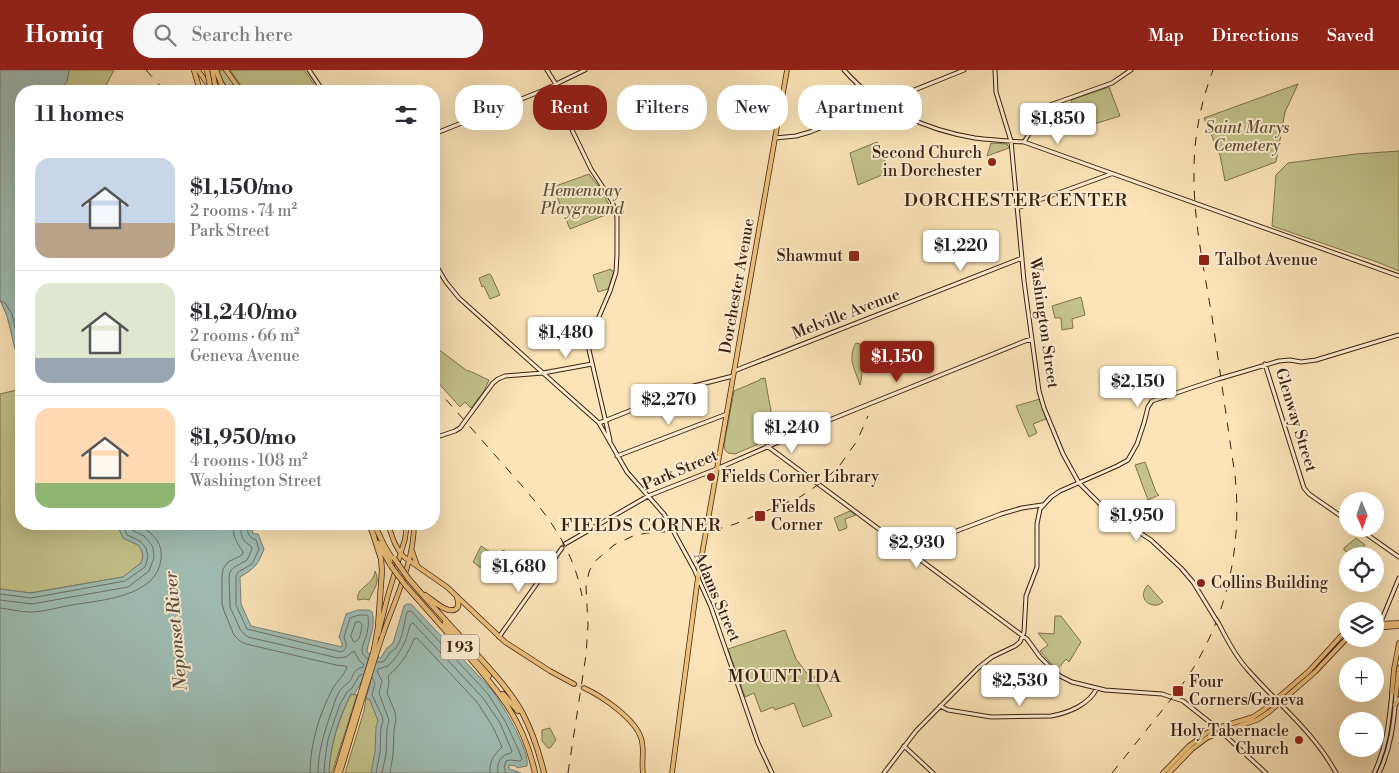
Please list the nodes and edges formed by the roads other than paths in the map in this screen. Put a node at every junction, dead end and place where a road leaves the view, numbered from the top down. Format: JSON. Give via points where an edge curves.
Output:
{"nodes":[{"id":1,"x":194,"y":70,"type":"edge"},
{"id":2,"x":198,"y":70,"type":"edge"},
{"id":3,"x":209,"y":70,"type":"edge"},
{"id":4,"x":216,"y":70,"type":"edge"},
{"id":5,"x":226,"y":70,"type":"edge"},
{"id":6,"x":309,"y":70,"type":"edge"},
{"id":7,"x":548,"y":70,"type":"edge"},
{"id":8,"x":585,"y":70,"type":"edge"},
{"id":9,"x":787,"y":70,"type":"edge"},
{"id":10,"x":844,"y":70,"type":"edge"},
{"id":11,"x":964,"y":70,"type":"edge"},
{"id":12,"x":995,"y":70,"type":"edge"},
{"id":13,"x":1131,"y":70,"type":"edge"},
{"id":14,"x":557,"y":84,"type":"junction"},
{"id":15,"x":198,"y":85,"type":"edge"},
{"id":16,"x":209,"y":85,"type":"edge"},
{"id":17,"x":212,"y":85,"type":"edge"},
{"id":18,"x":222,"y":85,"type":"edge"},
{"id":19,"x":237,"y":85,"type":"edge"},
{"id":20,"x":319,"y":85,"type":"edge"},
{"id":21,"x":858,"y":85,"type":"edge"},
{"id":22,"x":922,"y":87,"type":"edge"},
{"id":23,"x":922,"y":123,"type":"edge"},
{"id":24,"x":815,"y":130,"type":"edge"},
{"id":25,"x":440,"y":132,"type":"edge"},
{"id":26,"x":775,"y":138,"type":"junction"},
{"id":27,"x":1011,"y":141,"type":"junction"},
{"id":28,"x":1024,"y":142,"type":"junction"},
{"id":29,"x":1112,"y":174,"type":"junction"},
{"id":30,"x":1017,"y":208,"type":"junction"},
{"id":31,"x":1022,"y":258,"type":"junction"},
{"id":32,"x":440,"y":272,"type":"edge"},
{"id":33,"x":1399,"y":276,"type":"edge"},
{"id":34,"x":1399,"y":335,"type":"edge"},
{"id":35,"x":1032,"y":340,"type":"junction"},
{"id":36,"x":592,"y":364,"type":"junction"},
{"id":37,"x":1265,"y":364,"type":"junction"},
{"id":38,"x":543,"y":373,"type":"junction"},
{"id":39,"x":734,"y":374,"type":"junction"},
{"id":40,"x":727,"y":414,"type":"junction"},
{"id":41,"x":605,"y":421,"type":"junction"},
{"id":42,"x":599,"y":423,"type":"junction"},
{"id":43,"x":603,"y":431,"type":"junction"},
{"id":44,"x":440,"y":436,"type":"edge"},
{"id":45,"x":611,"y":446,"type":"junction"},
{"id":46,"x":767,"y":446,"type":"junction"},
{"id":47,"x":617,"y":456,"type":"junction"},
{"id":48,"x":717,"y":468,"type":"junction"},
{"id":49,"x":1079,"y":483,"type":"junction"},
{"id":50,"x":648,"y":496,"type":"junction"},
{"id":51,"x":1043,"y":505,"type":"junction"},
{"id":52,"x":1339,"y":515,"type":"edge"},
{"id":53,"x":373,"y":530,"type":"edge"},
{"id":54,"x":376,"y":530,"type":"edge"},
{"id":55,"x":390,"y":530,"type":"edge"},
{"id":56,"x":406,"y":530,"type":"edge"},
{"id":57,"x":413,"y":530,"type":"edge"},
{"id":58,"x":373,"y":534,"type":"junction"},
{"id":59,"x":1372,"y":538,"type":"edge"},
{"id":60,"x":565,"y":544,"type":"dead end"},
{"id":61,"x":562,"y":548,"type":"dead end"},
{"id":62,"x":411,"y":550,"type":"junction"},
{"id":63,"x":907,"y":550,"type":"junction"},
{"id":64,"x":400,"y":554,"type":"junction"},
{"id":65,"x":1399,"y":557,"type":"edge"},
{"id":66,"x":409,"y":561,"type":"junction"},
{"id":67,"x":392,"y":562,"type":"junction"},
{"id":68,"x":418,"y":568,"type":"junction"},
{"id":69,"x":405,"y":573,"type":"junction"},
{"id":70,"x":698,"y":577,"type":"junction"},
{"id":71,"x":1399,"y":578,"type":"edge"},
{"id":72,"x":407,"y":582,"type":"junction"},
{"id":73,"x":421,"y":593,"type":"junction"},
{"id":74,"x":457,"y":597,"type":"junction"},
{"id":75,"x":464,"y":604,"type":"junction"},
{"id":76,"x":456,"y":609,"type":"junction"},
{"id":77,"x":1384,"y":616,"type":"edge"},
{"id":78,"x":1399,"y":622,"type":"edge"},
{"id":79,"x":1384,"y":623,"type":"edge"},
{"id":80,"x":1399,"y":626,"type":"edge"},
{"id":81,"x":1384,"y":627,"type":"edge"},
{"id":82,"x":1023,"y":636,"type":"junction"},
{"id":83,"x":499,"y":637,"type":"junction"},
{"id":84,"x":1339,"y":638,"type":"edge"},
{"id":85,"x":1399,"y":643,"type":"edge"},
{"id":86,"x":1339,"y":647,"type":"edge"},
{"id":87,"x":376,"y":651,"type":"junction"},
{"id":88,"x":1399,"y":668,"type":"edge"},
{"id":89,"x":574,"y":684,"type":"tunnel mouth"},
{"id":90,"x":584,"y":688,"type":"tunnel mouth"},
{"id":91,"x":1097,"y":688,"type":"junction"},
{"id":92,"x":500,"y":690,"type":"junction"},
{"id":93,"x":1397,"y":694,"type":"edge"},
{"id":94,"x":361,"y":699,"type":"junction"},
{"id":95,"x":1278,"y":702,"type":"junction"},
{"id":96,"x":1395,"y":705,"type":"joint"},
{"id":97,"x":940,"y":706,"type":"junction"},
{"id":98,"x":512,"y":711,"type":"junction"},
{"id":99,"x":526,"y":719,"type":"junction"},
{"id":100,"x":1216,"y":728,"type":"junction"},
{"id":101,"x":1221,"y":732,"type":"junction"},
{"id":102,"x":904,"y":746,"type":"junction"},
{"id":103,"x":336,"y":773,"type":"edge"},
{"id":104,"x":340,"y":773,"type":"edge"},
{"id":105,"x":535,"y":773,"type":"edge"},
{"id":106,"x":544,"y":773,"type":"edge"},
{"id":107,"x":643,"y":773,"type":"edge"},
{"id":108,"x":672,"y":773,"type":"edge"},
{"id":109,"x":772,"y":773,"type":"edge"},
{"id":110,"x":884,"y":773,"type":"edge"},
{"id":111,"x":933,"y":773,"type":"edge"},
{"id":112,"x":1163,"y":773,"type":"edge"},
{"id":113,"x":1169,"y":773,"type":"edge"},
{"id":114,"x":1266,"y":773,"type":"edge"},
{"id":115,"x":1336,"y":773,"type":"edge"},
{"id":116,"x":1374,"y":773,"type":"edge"},
{"id":117,"x":1379,"y":773,"type":"edge"}],
"edges":[{"from":1,"to":15,"type":"highway"},
{"from":2,"to":16,"type":"main road"},
{"from":3,"to":17,"type":"highway","bridge":true},
{"from":4,"to":18,"type":"highway"},
{"from":5,"to":19,"type":"main road"},
{"from":6,"to":20,"type":"main road"},
{"from":7,"to":14,"type":"main road","name":"Adams Street"},
{"from":8,"to":14,"type":"main road"},
{"from":9,"to":26,"type":"main road","name":"Dorchester Avenue"},
{"from":10,"to":21,"type":"main road"},
{"from":11,"to":22,"type":"main road"},
{"from":12,"to":27,"type":"main road","name":"Washington Street","via":[[996,92]]},
{"from":13,"to":28,"type":"main road","via":[[1112,83],[1050,105]]},
{"from":14,"to":25,"type":"main road"},
{"from":14,"to":36,"type":"main road","name":"Adams Street","via":[[573,132],[591,169],[612,201],[617,217],[616,272],[590,337]]},
{"from":23,"to":27,"type":"main road","via":[[974,138]]},
{"from":24,"to":26,"type":"main road"},
{"from":26,"to":39,"type":"main road","name":"Dorchester Avenue"},
{"from":27,"to":28,"type":"main road"},
{"from":27,"to":30,"type":"main road","name":"Washington Street"},
{"from":28,"to":29,"type":"main road"},
{"from":29,"to":30,"type":"main road"},
{"from":29,"to":33,"type":"main road"},
{"from":30,"to":31,"type":"main road","name":"Washington Street"},
{"from":31,"to":35,"type":"main road","name":"Washington Street"},
{"from":31,"to":39,"type":"main road","name":"Melville Avenue"},
{"from":32,"to":38,"type":"main road","via":[[458,297]]},
{"from":34,"to":37,"type":"main road","via":[[1316,360],[1282,360]]},
{"from":35,"to":46,"type":"main road","name":"Park Street"},
{"from":35,"to":49,"type":"main road","name":"Washington Street","via":[[1044,408]]},
{"from":36,"to":38,"type":"main road"},
{"from":36,"to":41,"type":"main road","name":"Adams Street"},
{"from":37,"to":49,"type":"main road","bridge":true,"via":[[1152,401],[1128,460]]},
{"from":37,"to":52,"type":"main road","name":"Glenway Street","via":[[1304,488]]},
{"from":38,"to":42,"type":"main road"},
{"from":38,"to":44,"type":"main road","via":[[498,379],[460,428]]},
{"from":39,"to":40,"type":"main road","name":"Dorchester Avenue"},
{"from":39,"to":41,"type":"main road","name":"Melville Avenue","via":[[691,387]]},
{"from":40,"to":47,"type":"main road"},
{"from":40,"to":48,"type":"main road","name":"Dorchester Avenue"},
{"from":41,"to":42,"type":"main road","name":"Melville Avenue"},
{"from":41,"to":43,"type":"main road","name":"Adams Street"},
{"from":41,"to":45,"type":"main road","name":"Adams Street"},
{"from":42,"to":43,"type":"main road","name":"Adams Street"},
{"from":43,"to":45,"type":"main road","name":"Adams Street"},
{"from":45,"to":47,"type":"main road","name":"Adams Street"},
{"from":46,"to":48,"type":"main road","name":"Park Street"},
{"from":46,"to":63,"type":"main road"},
{"from":47,"to":50,"type":"main road","name":"Adams Street","via":[[629,476]]},
{"from":48,"to":50,"type":"main road","name":"Park Street"},
{"from":48,"to":70,"type":"main road","name":"Dorchester Avenue"},
{"from":49,"to":51,"type":"main road","via":[[1056,494]]},
{"from":49,"to":95,"type":"main road","name":"Washington Street","bridge":true,"via":[[1109,514],[1151,540],[1181,568],[1247,669]]},
{"from":50,"to":60,"type":"main road","name":"Park Street"},
{"from":50,"to":70,"type":"main road","name":"Adams Street","via":[[664,514]]},
{"from":51,"to":63,"type":"main road","via":[[1001,514]]},
{"from":51,"to":82,"type":"main road","via":[[1037,518],[1038,563],[1026,598]]},
{"from":53,"to":58,"type":"highway","number":"I 93"},
{"from":54,"to":67,"type":"highway","number":"I 93"},
{"from":55,"to":64,"type":"main road"},
{"from":56,"to":64,"type":"main road"},
{"from":57,"to":62,"type":"main road"},
{"from":58,"to":67,"type":"highway","number":"I 93"},
{"from":58,"to":87,"type":"highway","via":[[382,570]]},
{"from":59,"to":65,"type":"main road"},
{"from":61,"to":83,"type":"main road"},
{"from":62,"to":66,"type":"main road"},
{"from":62,"to":68,"type":"main road"},
{"from":63,"to":82,"type":"main road"},
{"from":64,"to":66,"type":"main road"},
{"from":64,"to":87,"type":"main road"},
{"from":66,"to":68,"type":"main road"},
{"from":66,"to":69,"type":"main road"},
{"from":67,"to":72,"type":"highway","number":"I 93","bridge":true},
{"from":67,"to":72,"type":"highway","number":"I 93","bridge":true},
{"from":68,"to":69,"type":"main road","via":[[410,567]]},
{"from":68,"to":74,"type":"main road"},
{"from":69,"to":87,"type":"main road"},
{"from":70,"to":108,"type":"main road","name":"Dorchester Avenue"},
{"from":70,"to":109,"type":"main road","name":"Adams Street","via":[[758,743]]},
{"from":71,"to":77,"type":"main road"},
{"from":72,"to":73,"type":"highway","number":"I 93"},
{"from":72,"to":92,"type":"highway","number":"I 93"},
{"from":72,"to":98,"type":"highway","number":"I 93"},
{"from":73,"to":76,"type":"highway","via":[[444,609]]},
{"from":73,"to":99,"type":"highway","number":"I 93","via":[[496,676]]},
{"from":74,"to":75,"type":"main road"},
{"from":74,"to":76,"type":"highway"},
{"from":75,"to":76,"type":"highway"},
{"from":75,"to":83,"type":"main road"},
{"from":78,"to":79,"type":"main road"},
{"from":80,"to":81,"type":"main road"},
{"from":82,"to":91,"type":"main road","via":[[1060,676]]},
{"from":82,"to":97,"type":"main road","via":[[1015,646],[984,662]]},
{"from":83,"to":89,"type":"main road"},
{"from":84,"to":95,"type":"main road"},
{"from":85,"to":93,"type":"main road","via":[[1394,669]]},
{"from":86,"to":95,"type":"main road","via":[[1315,672]]},
{"from":87,"to":94,"type":"main road"},
{"from":88,"to":93,"type":"main road"},
{"from":90,"to":107,"type":"main road","via":[[604,699],[636,728],[642,741]]},
{"from":91,"to":97,"type":"main road","via":[[1080,706],[1051,716],[991,717]]},
{"from":91,"to":100,"type":"main road","via":[[1170,696],[1185,702]]},
{"from":92,"to":98,"type":"highway","number":"I 93"},
{"from":92,"to":99,"type":"highway","number":"I 93"},
{"from":93,"to":96,"type":"main road"},
{"from":93,"to":116,"type":"main road","via":[[1382,756]]},
{"from":94,"to":103,"type":"main road"},
{"from":94,"to":104,"type":"main road"},
{"from":95,"to":100,"type":"main road","via":[[1253,717]]},
{"from":95,"to":101,"type":"main road","via":[[1257,720]]},
{"from":95,"to":115,"type":"main road","name":"Washington Street","via":[[1316,742]]},
{"from":96,"to":117,"type":"main road","via":[[1390,743]]},
{"from":97,"to":102,"type":"main road"},
{"from":98,"to":105,"type":"highway","number":"I 93","via":[[526,740]]},
{"from":99,"to":106,"type":"highway","number":"I 93"},
{"from":100,"to":101,"type":"main road"},
{"from":100,"to":112,"type":"main road","via":[[1189,746]]},
{"from":101,"to":113,"type":"main road","via":[[1192,749]]},
{"from":101,"to":114,"type":"main road"},
{"from":102,"to":110,"type":"main road"},
{"from":102,"to":111,"type":"main road"}]}
